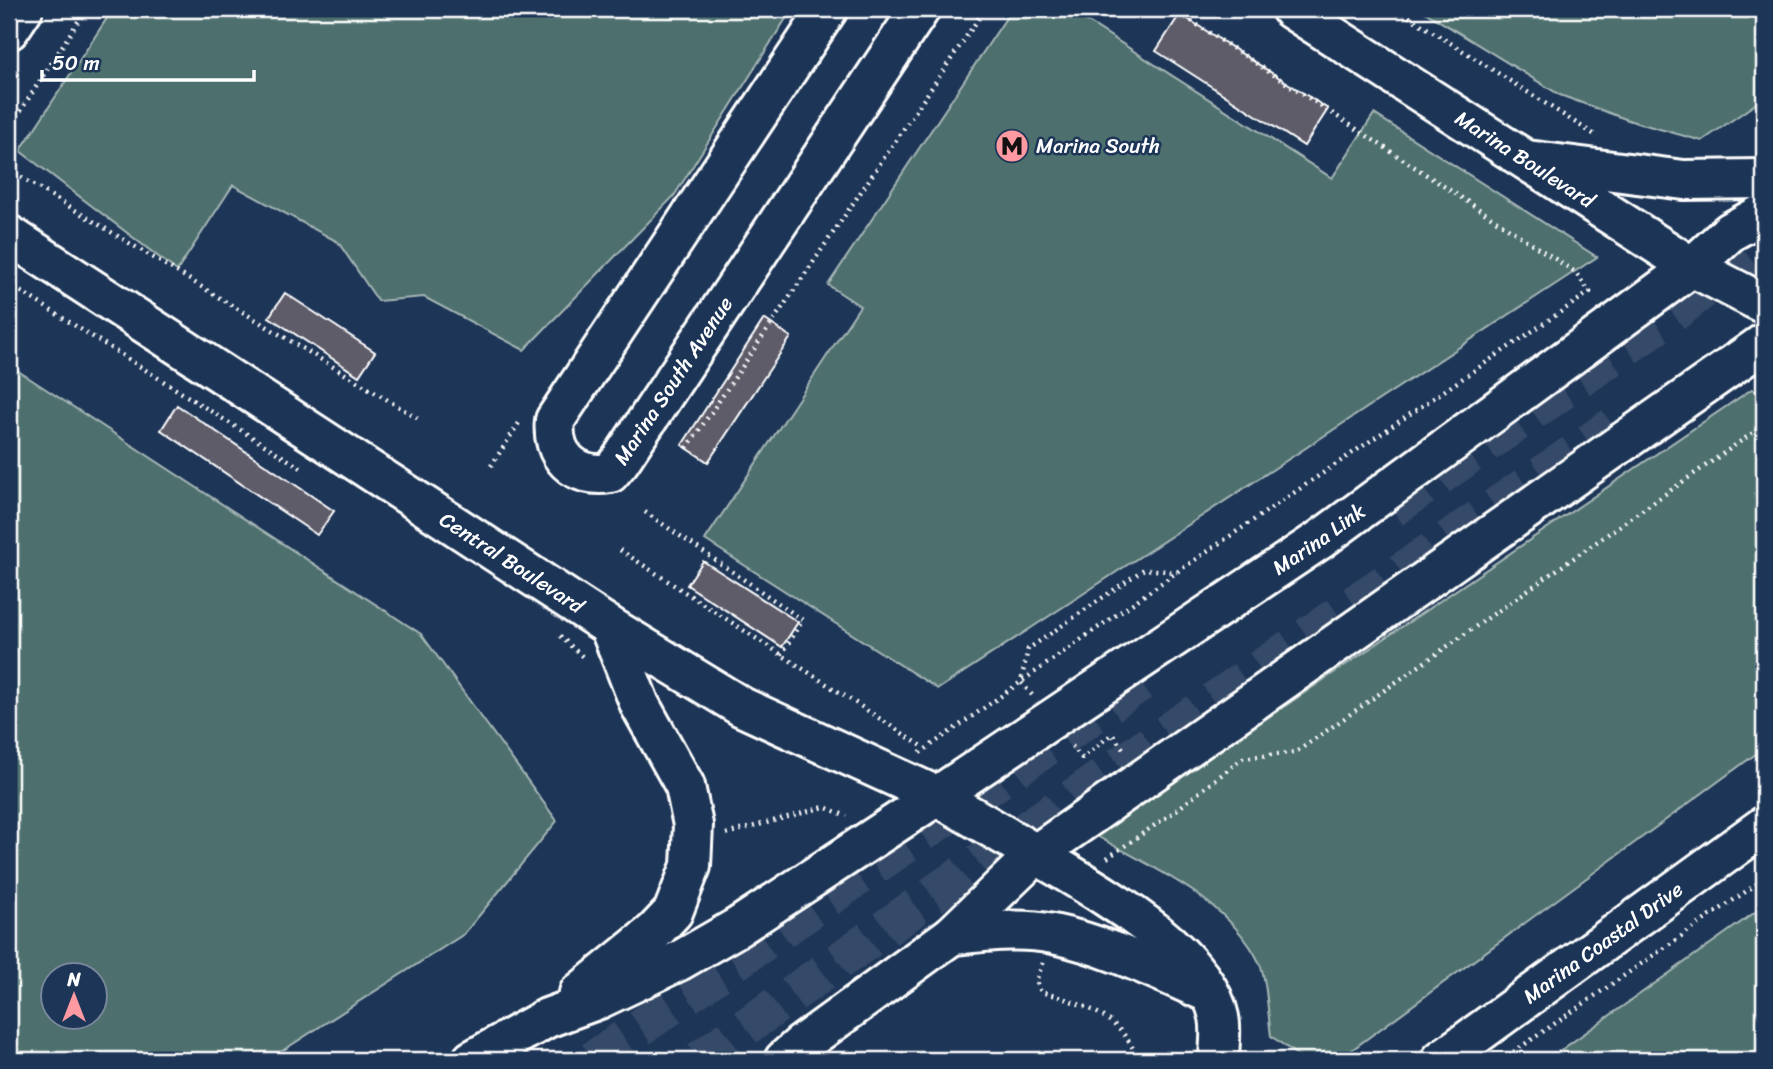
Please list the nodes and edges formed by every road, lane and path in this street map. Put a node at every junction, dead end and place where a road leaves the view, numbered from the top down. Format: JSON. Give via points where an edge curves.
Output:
{"nodes":[{"id":1,"x":23,"y":9,"type":"edge"},
{"id":2,"x":86,"y":9,"type":"edge"},
{"id":3,"x":828,"y":9,"type":"edge"},
{"id":4,"x":920,"y":9,"type":"edge"},
{"id":5,"x":985,"y":9,"type":"edge"},
{"id":6,"x":1173,"y":9,"type":"edge"},
{"id":7,"x":1291,"y":9,"type":"edge"},
{"id":8,"x":1397,"y":9,"type":"edge"},
{"id":9,"x":9,"y":30,"type":"edge"},
{"id":10,"x":9,"y":129,"type":"edge"},
{"id":11,"x":1598,"y":137,"type":"dead end"},
{"id":12,"x":1527,"y":160,"type":"junction"},
{"id":13,"x":9,"y":170,"type":"edge"},
{"id":14,"x":1764,"y":179,"type":"edge"},
{"id":15,"x":1764,"y":213,"type":"edge"},
{"id":16,"x":9,"y":235,"type":"edge"},
{"id":17,"x":1692,"y":267,"type":"junction"},
{"id":18,"x":9,"y":284,"type":"edge"},
{"id":19,"x":1764,"y":304,"type":"edge"},
{"id":20,"x":1764,"y":343,"type":"edge"},
{"id":21,"x":419,"y":419,"type":"dead end"},
{"id":22,"x":1764,"y":425,"type":"edge"},
{"id":23,"x":687,"y":448,"type":"dead end"},
{"id":24,"x":310,"y":474,"type":"dead end"},
{"id":25,"x":645,"y":512,"type":"dead end"},
{"id":26,"x":620,"y":550,"type":"dead end"},
{"id":27,"x":1177,"y":572,"type":"junction"},
{"id":28,"x":609,"y":626,"type":"junction"},
{"id":29,"x":557,"y":634,"type":"dead end"},
{"id":30,"x":781,"y":655,"type":"junction"},
{"id":31,"x":586,"y":661,"type":"dead end"},
{"id":32,"x":1021,"y":682,"type":"junction"},
{"id":33,"x":1051,"y":719,"type":"junction"},
{"id":34,"x":1145,"y":775,"type":"junction"},
{"id":35,"x":937,"y":796,"type":"junction"},
{"id":36,"x":1174,"y":812,"type":"junction"},
{"id":37,"x":846,"y":816,"type":"dead end"},
{"id":38,"x":1764,"y":827,"type":"edge"},
{"id":39,"x":719,"y":834,"type":"dead end"},
{"id":40,"x":1035,"y":854,"type":"junction"},
{"id":41,"x":1106,"y":859,"type":"dead end"},
{"id":42,"x":1764,"y":879,"type":"edge"},
{"id":43,"x":1052,"y":934,"type":"junction"},
{"id":44,"x":952,"y":935,"type":"junction"},
{"id":45,"x":1209,"y":993,"type":"junction"},
{"id":46,"x":547,"y":1018,"type":"junction"},
{"id":47,"x":472,"y":1060,"type":"edge"},
{"id":48,"x":785,"y":1060,"type":"edge"},
{"id":49,"x":1138,"y":1060,"type":"edge"},
{"id":50,"x":1219,"y":1060,"type":"edge"},
{"id":51,"x":1441,"y":1060,"type":"edge"},
{"id":52,"x":1502,"y":1060,"type":"edge"}],
"edges":[{"from":1,"to":9,"type":"main road"},
{"from":2,"to":10,"type":"path"},
{"from":3,"to":4,"type":"main road","name":"Marina South Avenue","via":[[555,420],[553,436],[562,458],[580,472],[610,473],[621,461]]},
{"from":5,"to":23,"type":"path"},
{"from":6,"to":27,"type":"path","via":[[1575,272],[1590,292]]},
{"from":7,"to":12,"type":"main road","name":"Marina Boulevard"},
{"from":8,"to":11,"type":"path"},
{"from":12,"to":14,"type":"main road","via":[[1684,180]]},
{"from":12,"to":17,"type":"main road","name":"Marina Boulevard"},
{"from":13,"to":21,"type":"path"},
{"from":15,"to":17,"type":"main road","name":"Marina Link","via":[[1730,232]]},
{"from":16,"to":28,"type":"main road","name":"Central Boulevard"},
{"from":17,"to":19,"type":"main road","name":"Marina Boulevard"},
{"from":17,"to":33,"type":"main road","name":"Marina Link","via":[[1321,540]]},
{"from":18,"to":24,"type":"path"},
{"from":20,"to":34,"type":"main road"},
{"from":22,"to":36,"type":"path","via":[[1296,752],[1243,758]]},
{"from":25,"to":30,"type":"path","via":[[803,620]]},
{"from":26,"to":30,"type":"path"},
{"from":27,"to":32,"type":"path"},
{"from":27,"to":32,"type":"path","via":[[1144,569],[1028,649]]},
{"from":28,"to":35,"type":"main road","name":"Central Boulevard","via":[[742,707]]},
{"from":28,"to":46,"type":"main road","via":[[640,705],[685,786],[693,825],[691,866],[673,912]]},
{"from":29,"to":31,"type":"path"},
{"from":30,"to":32,"type":"path","via":[[925,748]]},
{"from":32,"to":33,"type":"path"},
{"from":33,"to":34,"type":"path","via":[[1082,758],[1112,734]]},
{"from":33,"to":35,"type":"main road","name":"Marina Link"},
{"from":34,"to":36,"type":"path"},
{"from":34,"to":40,"type":"main road"},
{"from":35,"to":40,"type":"main road","name":"Central Boulevard"},
{"from":35,"to":46,"type":"main road","name":"Marina Link","via":[[679,961]]},
{"from":36,"to":41,"type":"path"},
{"from":37,"to":39,"type":"path","via":[[824,807]]},
{"from":38,"to":51,"type":"main road","name":"Marina Coastal Drive"},
{"from":40,"to":44,"type":"main road"},
{"from":40,"to":45,"type":"main road","via":[[1149,927],[1182,955]]},
{"from":42,"to":52,"type":"path"},
{"from":43,"to":44,"type":"main road","via":[[1001,930]]},
{"from":43,"to":45,"type":"main road","via":[[1116,953]]},
{"from":43,"to":49,"type":"path","via":[[1037,987],[1113,1021]]},
{"from":44,"to":48,"type":"main road"},
{"from":45,"to":50,"type":"main road","via":[[1219,1017]]},
{"from":46,"to":47,"type":"main road"}]}
